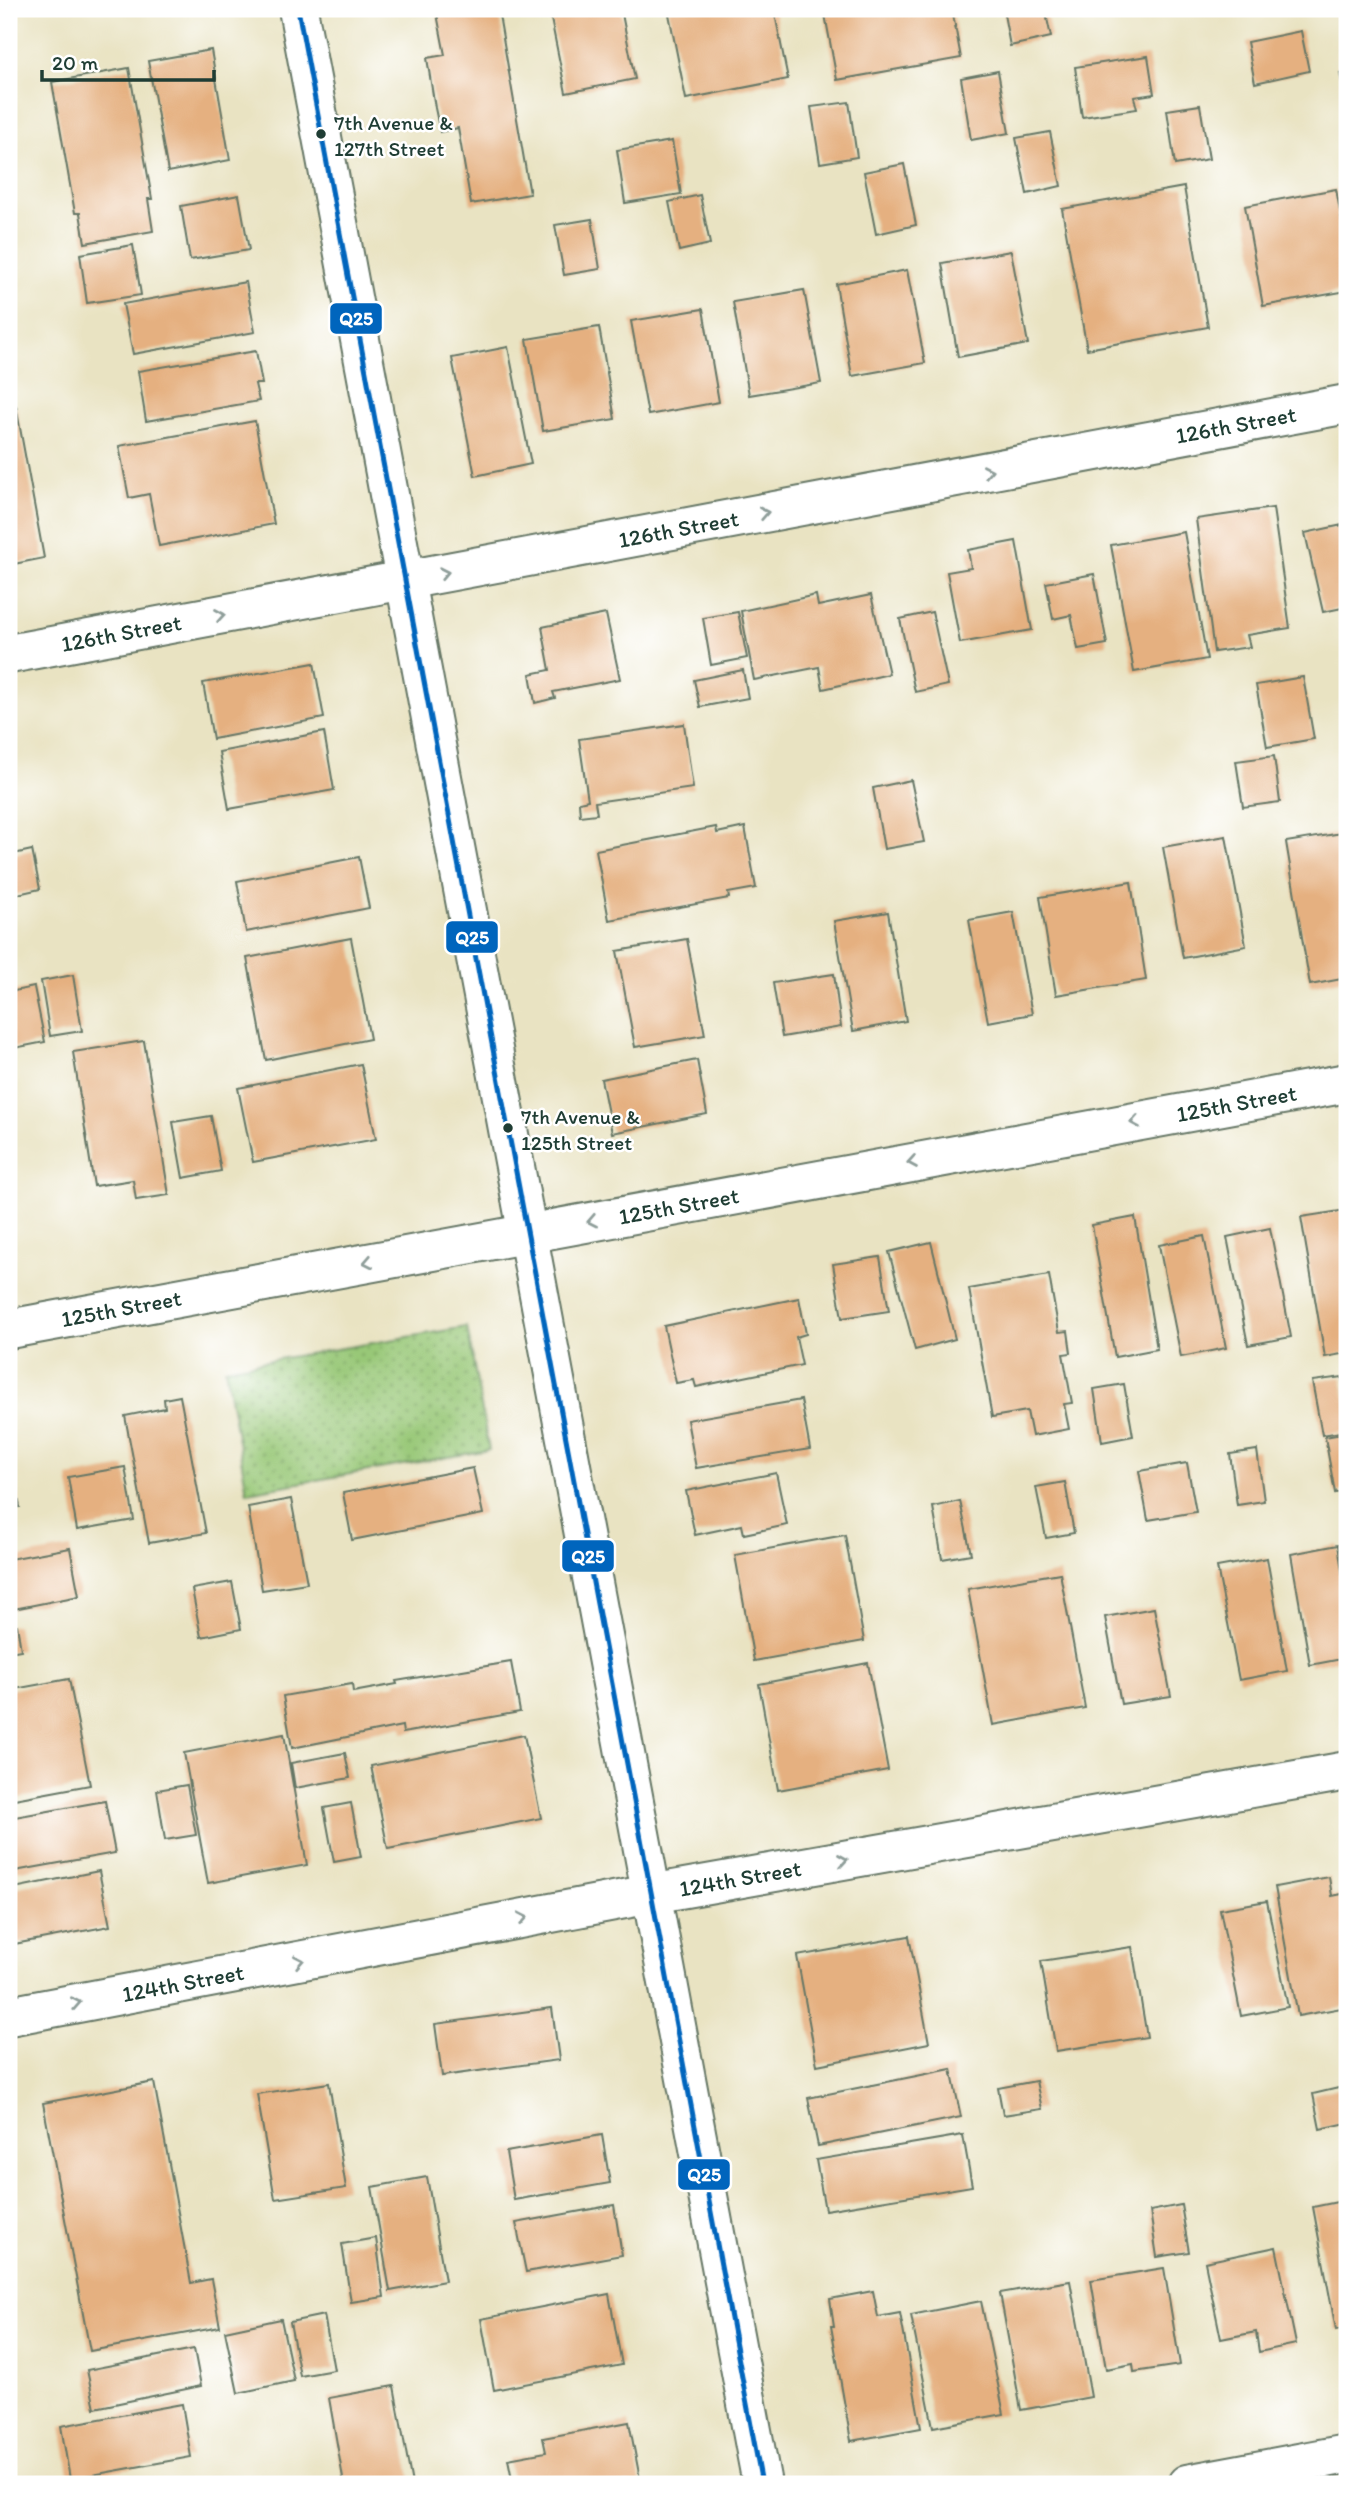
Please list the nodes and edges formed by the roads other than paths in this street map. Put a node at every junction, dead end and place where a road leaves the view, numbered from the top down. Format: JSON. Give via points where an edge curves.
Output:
{"nodes":[{"id":1,"x":298,"y":9,"type":"edge"},
{"id":2,"x":1347,"y":404,"type":"edge"},
{"id":3,"x":404,"y":581,"type":"junction"},
{"id":4,"x":9,"y":654,"type":"edge"},
{"id":5,"x":1347,"y":1083,"type":"edge"},
{"id":6,"x":527,"y":1233,"type":"junction"},
{"id":7,"x":9,"y":1329,"type":"edge"},
{"id":8,"x":1347,"y":1771,"type":"edge"},
{"id":9,"x":651,"y":1894,"type":"junction"},
{"id":10,"x":9,"y":2015,"type":"edge"},
{"id":11,"x":1347,"y":2454,"type":"edge"},
{"id":12,"x":762,"y":2484,"type":"edge"},
{"id":13,"x":1187,"y":2484,"type":"edge"}],
"edges":[{"from":1,"to":3,"type":"street"},
{"from":3,"to":2,"type":"street","name":"126th Street","one_way":true},
{"from":4,"to":3,"type":"street","name":"126th Street","one_way":true},
{"from":3,"to":6,"type":"street"},
{"from":5,"to":6,"type":"street","name":"125th Street","one_way":true},
{"from":6,"to":7,"type":"street","name":"125th Street","one_way":true},
{"from":6,"to":9,"type":"street"},
{"from":9,"to":8,"type":"street","name":"124th Street","one_way":true},
{"from":10,"to":9,"type":"street","name":"124th Street","one_way":true},
{"from":9,"to":12,"type":"street"},
{"from":11,"to":13,"type":"street"}]}
